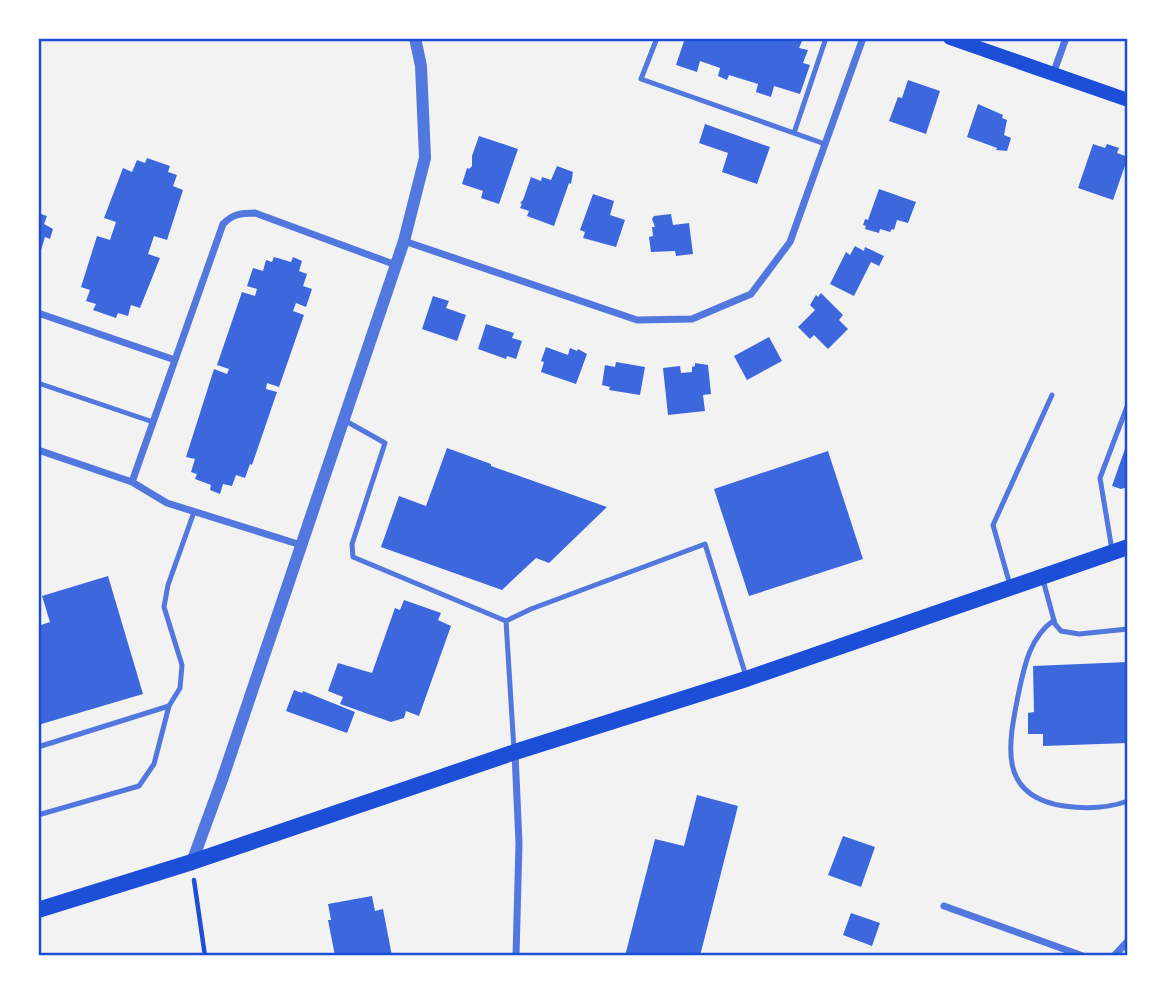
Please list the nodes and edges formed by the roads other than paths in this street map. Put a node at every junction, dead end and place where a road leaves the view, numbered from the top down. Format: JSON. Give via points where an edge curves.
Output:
{"nodes":[{"id":1,"x":415,"y":38,"type":"edge"},
{"id":2,"x":657,"y":38,"type":"edge"},
{"id":3,"x":863,"y":38,"type":"edge"},
{"id":4,"x":950,"y":38,"type":"edge"},
{"id":5,"x":1066,"y":38,"type":"edge"},
{"id":6,"x":825,"y":41,"type":"dead end"},
{"id":7,"x":1053,"y":74,"type":"junction"},
{"id":8,"x":1128,"y":100,"type":"edge"},
{"id":9,"x":794,"y":133,"type":"junction"},
{"id":10,"x":825,"y":144,"type":"junction"},
{"id":11,"x":404,"y":241,"type":"junction"},
{"id":12,"x":396,"y":265,"type":"junction"},
{"id":13,"x":38,"y":313,"type":"edge"},
{"id":14,"x":175,"y":360,"type":"junction"},
{"id":15,"x":38,"y":383,"type":"edge"},
{"id":16,"x":1052,"y":395,"type":"dead end"},
{"id":17,"x":1128,"y":404,"type":"edge"},
{"id":18,"x":344,"y":420,"type":"junction"},
{"id":19,"x":153,"y":422,"type":"junction"},
{"id":20,"x":38,"y":450,"type":"edge"},
{"id":21,"x":132,"y":482,"type":"junction"},
{"id":22,"x":194,"y":512,"type":"junction"},
{"id":23,"x":301,"y":545,"type":"junction"},
{"id":24,"x":1120,"y":550,"type":"edge"},
{"id":25,"x":1042,"y":577,"type":"junction"},
{"id":26,"x":1010,"y":588,"type":"junction"},
{"id":27,"x":1054,"y":620,"type":"junction"},
{"id":28,"x":506,"y":621,"type":"junction"},
{"id":29,"x":1128,"y":629,"type":"edge"},
{"id":30,"x":747,"y":679,"type":"junction"},
{"id":31,"x":169,"y":706,"type":"junction"},
{"id":32,"x":38,"y":747,"type":"edge"},
{"id":33,"x":514,"y":752,"type":"junction"},
{"id":34,"x":1128,"y":801,"type":"edge"},
{"id":35,"x":38,"y":815,"type":"edge"},
{"id":36,"x":192,"y":862,"type":"junction"},
{"id":37,"x":944,"y":906,"type":"dead end"},
{"id":38,"x":38,"y":910,"type":"edge"},
{"id":39,"x":1128,"y":941,"type":"edge"},
{"id":40,"x":516,"y":956,"type":"edge"},
{"id":41,"x":1083,"y":956,"type":"edge"},
{"id":42,"x":1114,"y":956,"type":"edge"}],
"edges":[{"from":1,"to":11,"type":"street","via":[[421,66],[425,158]]},
{"from":2,"to":9,"type":"lane","via":[[641,79]]},
{"from":3,"to":10,"type":"street"},
{"from":4,"to":7,"type":"main road"},
{"from":5,"to":7,"type":"street"},
{"from":6,"to":9,"type":"lane"},
{"from":7,"to":8,"type":"main road"},
{"from":9,"to":10,"type":"lane"},
{"from":10,"to":11,"type":"street","via":[[790,242],[751,294],[692,319],[637,320]]},
{"from":11,"to":12,"type":"street"},
{"from":12,"to":14,"type":"street","via":[[255,214],[231,216],[223,224]]},
{"from":12,"to":18,"type":"street"},
{"from":13,"to":14,"type":"street"},
{"from":14,"to":19,"type":"street"},
{"from":15,"to":19,"type":"lane"},
{"from":16,"to":26,"type":"lane","via":[[993,525]]},
{"from":17,"to":24,"type":"lane","via":[[1100,478]]},
{"from":18,"to":23,"type":"street"},
{"from":18,"to":28,"type":"lane","via":[[385,443],[352,544],[353,557]]},
{"from":19,"to":21,"type":"street"},
{"from":20,"to":21,"type":"street"},
{"from":21,"to":22,"type":"street","via":[[167,503]]},
{"from":22,"to":23,"type":"street"},
{"from":22,"to":31,"type":"lane","via":[[167,585],[164,607],[181,665],[180,688]]},
{"from":23,"to":36,"type":"street"},
{"from":24,"to":25,"type":"main road"},
{"from":25,"to":26,"type":"main road"},
{"from":25,"to":27,"type":"lane"},
{"from":26,"to":30,"type":"main road"},
{"from":27,"to":29,"type":"lane","via":[[1058,629],[1070,634]]},
{"from":27,"to":34,"type":"lane","via":[[1034,640],[1022,674],[1011,733],[1013,767],[1019,782],[1046,803],[1103,807]]},
{"from":28,"to":30,"type":"lane","via":[[705,544]]},
{"from":28,"to":33,"type":"lane"},
{"from":30,"to":33,"type":"main road"},
{"from":31,"to":32,"type":"lane"},
{"from":31,"to":35,"type":"lane","via":[[154,764],[139,786]]},
{"from":33,"to":36,"type":"main road"},
{"from":33,"to":40,"type":"street","via":[[519,843]]},
{"from":36,"to":38,"type":"main road"},
{"from":37,"to":41,"type":"street"},
{"from":39,"to":42,"type":"street"}]}
